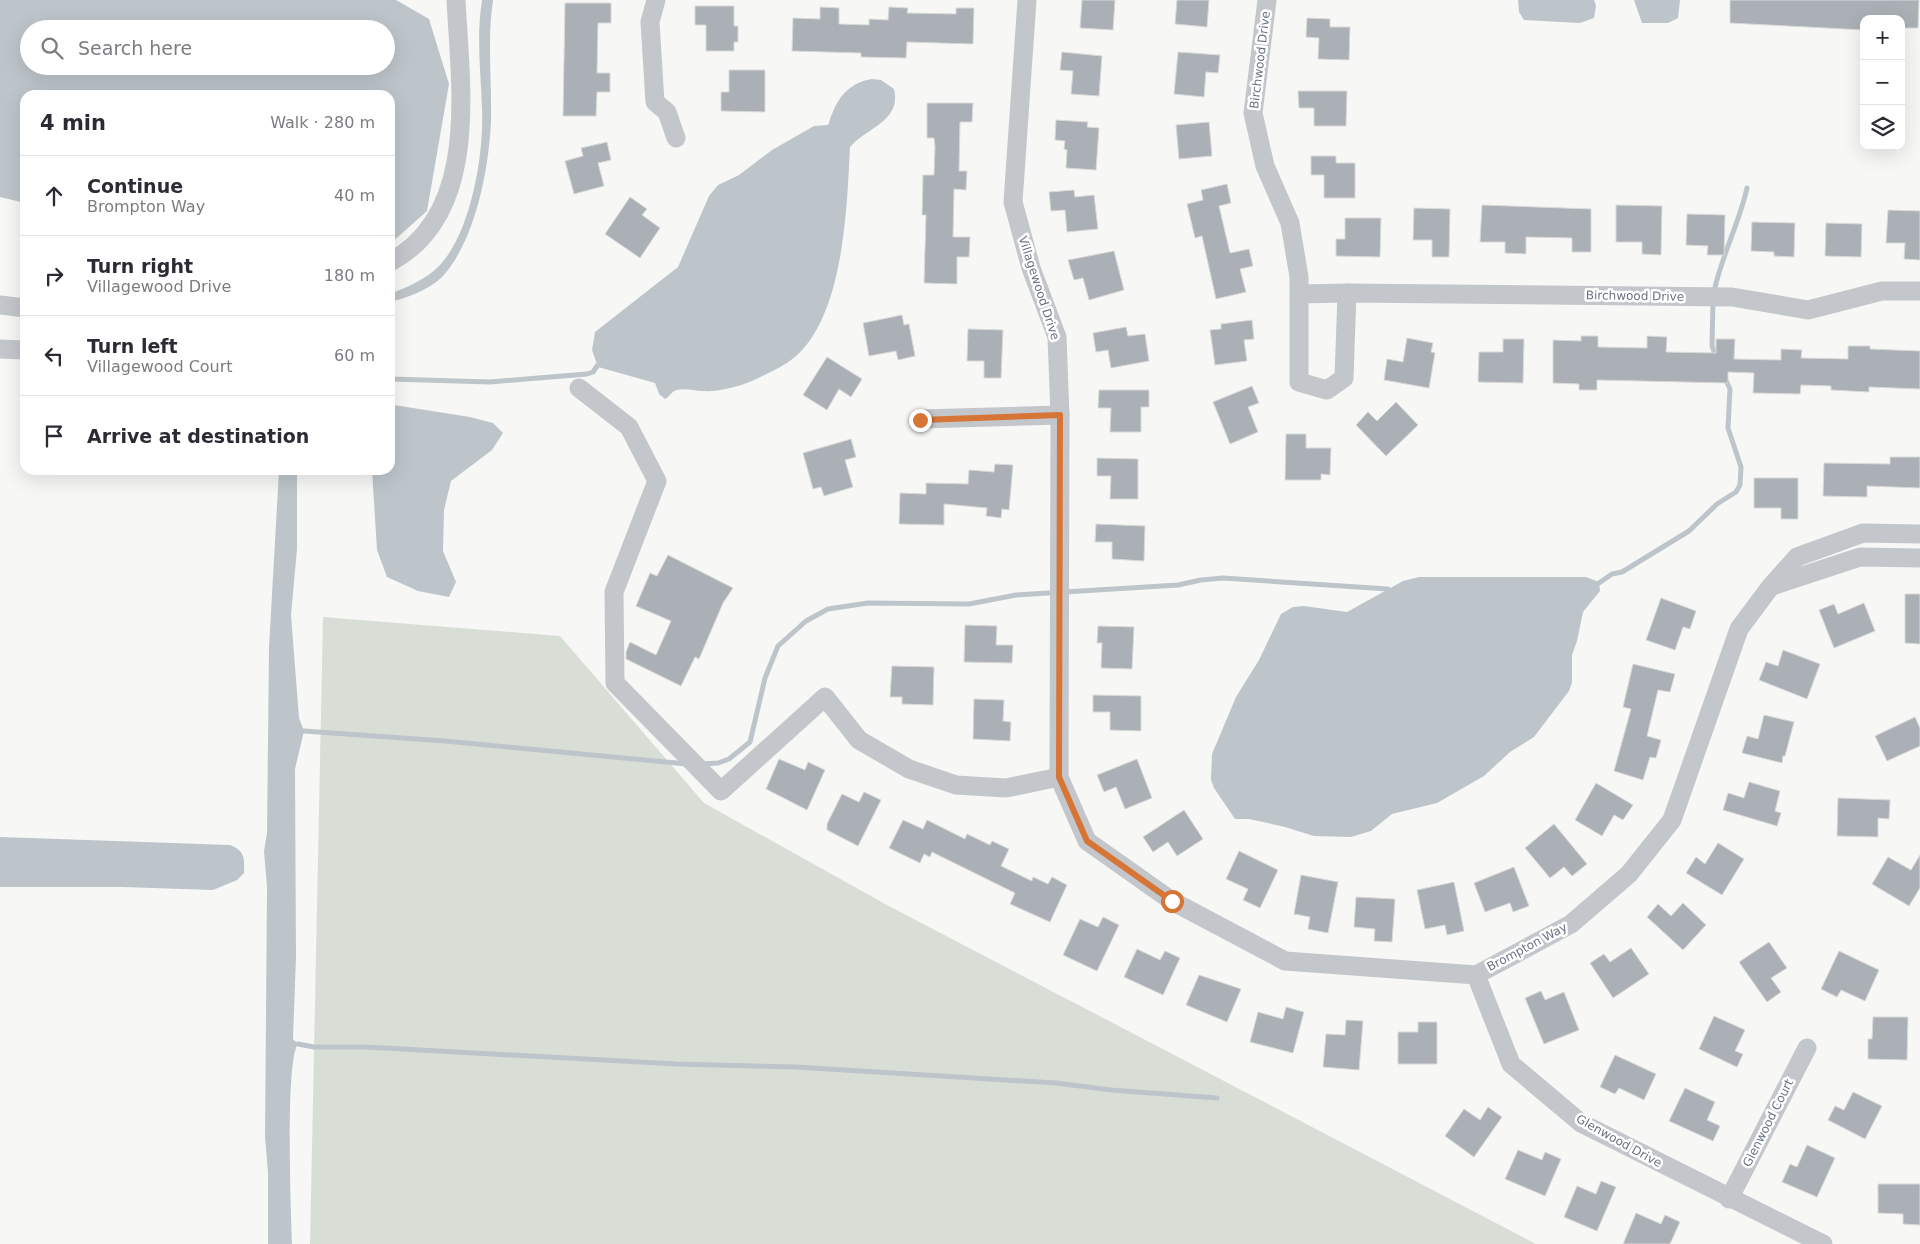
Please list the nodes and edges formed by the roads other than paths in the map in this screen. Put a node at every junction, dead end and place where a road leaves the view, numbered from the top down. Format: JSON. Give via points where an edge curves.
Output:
{"nodes":[{"id":1,"x":456,"y":0,"type":"edge"},
{"id":2,"x":656,"y":0,"type":"edge"},
{"id":3,"x":1027,"y":0,"type":"edge"},
{"id":4,"x":1267,"y":0,"type":"edge"},
{"id":5,"x":676,"y":138,"type":"dead end"},
{"id":6,"x":395,"y":258,"type":"edge"},
{"id":7,"x":1920,"y":291,"type":"edge"},
{"id":8,"x":1346,"y":293,"type":"junction"},
{"id":9,"x":1300,"y":294,"type":"junction"},
{"id":10,"x":0,"y":304,"type":"edge"},
{"id":11,"x":20,"y":307,"type":"edge"},
{"id":12,"x":0,"y":349,"type":"edge"},
{"id":13,"x":20,"y":350,"type":"edge"},
{"id":14,"x":579,"y":388,"type":"dead end"},
{"id":15,"x":1060,"y":415,"type":"junction"},
{"id":16,"x":920,"y":420,"type":"dead end"},
{"id":17,"x":1920,"y":534,"type":"edge"},
{"id":18,"x":1920,"y":558,"type":"edge"},
{"id":19,"x":1771,"y":586,"type":"junction"},
{"id":20,"x":1059,"y":777,"type":"junction"},
{"id":21,"x":1087,"y":841,"type":"joint"},
{"id":22,"x":1476,"y":975,"type":"junction"},
{"id":23,"x":1807,"y":1048,"type":"dead end"},
{"id":24,"x":1729,"y":1199,"type":"junction"},
{"id":25,"x":1823,"y":1244,"type":"edge"}],
"edges":[{"from":1,"to":6,"type":"street","via":[[462,98],[456,165],[446,197],[433,223],[417,242]]},
{"from":2,"to":5,"type":"street","via":[[650,22],[656,102],[667,112]]},
{"from":3,"to":15,"type":"street","name":"Villagewood Drive","via":[[1013,202],[1031,268],[1057,337]]},
{"from":4,"to":9,"type":"street","name":"Birchwood Drive","via":[[1253,113],[1265,166],[1290,223]]},
{"from":7,"to":8,"type":"street","name":"Birchwood Drive","via":[[1882,290],[1808,310],[1732,297]]},
{"from":8,"to":9,"type":"street","name":"Birchwood Drive"},
{"from":8,"to":9,"type":"street","name":"Birchwood Drive","via":[[1344,378],[1327,390],[1300,382]]},
{"from":10,"to":11,"type":"street"},
{"from":12,"to":13,"type":"street"},
{"from":14,"to":20,"type":"street","via":[[629,427],[657,481],[614,592],[615,683],[721,791],[825,696],[859,740],[909,769],[956,785],[1006,788]]},
{"from":15,"to":16,"type":"street"},
{"from":15,"to":20,"type":"street","name":"Villagewood Drive"},
{"from":17,"to":19,"type":"street","name":"Brompton Way","via":[[1863,533],[1797,557]]},
{"from":18,"to":19,"type":"street","via":[[1860,557]]},
{"from":19,"to":22,"type":"street","name":"Brompton Way","via":[[1738,629],[1672,820],[1630,874],[1571,924]]},
{"from":20,"to":21,"type":"street","name":"Villagewood Drive"},
{"from":21,"to":22,"type":"street","name":"Brompton Way","via":[[1172,901],[1285,961]]},
{"from":22,"to":24,"type":"street","name":"Glenwood Drive","via":[[1511,1064],[1581,1123]]},
{"from":23,"to":24,"type":"street","name":"Glenwood Court"},
{"from":24,"to":25,"type":"street","name":"Glenwood Drive"}]}
